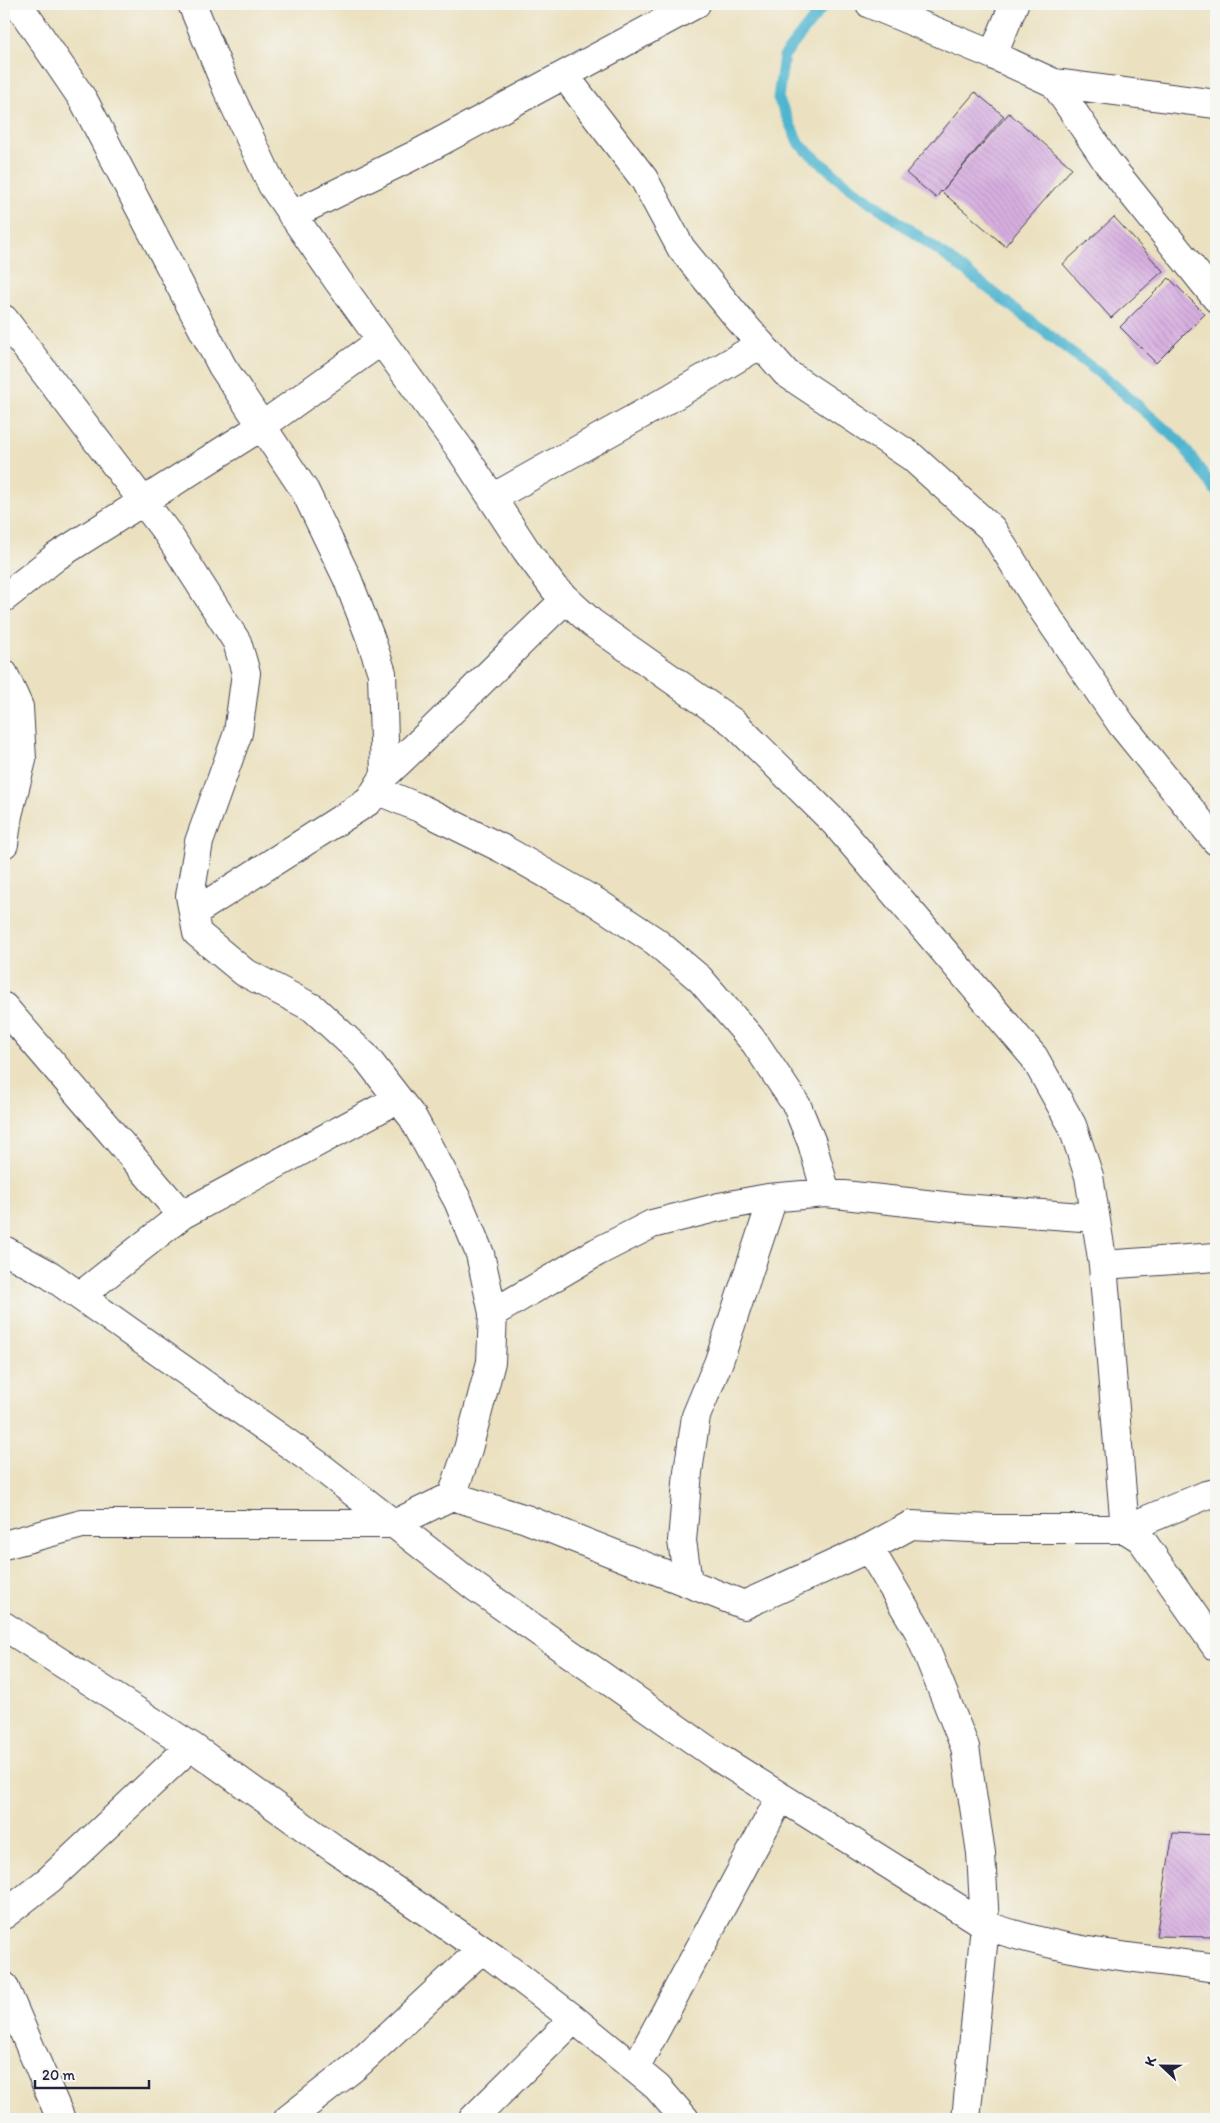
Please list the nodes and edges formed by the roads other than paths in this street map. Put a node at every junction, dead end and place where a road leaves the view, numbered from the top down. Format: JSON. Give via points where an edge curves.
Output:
{"nodes":[{"id":1,"x":18,"y":4,"type":"edge"},
{"id":2,"x":192,"y":4,"type":"edge"},
{"id":3,"x":696,"y":4,"type":"edge"},
{"id":4,"x":870,"y":4,"type":"edge"},
{"id":5,"x":1014,"y":4,"type":"edge"},
{"id":6,"x":993,"y":54,"type":"junction"},
{"id":7,"x":565,"y":76,"type":"junction"},
{"id":8,"x":1054,"y":83,"type":"junction"},
{"id":9,"x":1216,"y":104,"type":"edge"},
{"id":10,"x":292,"y":215,"type":"junction"},
{"id":11,"x":1216,"y":298,"type":"edge"},
{"id":12,"x":4,"y":319,"type":"edge"},
{"id":13,"x":381,"y":341,"type":"junction"},
{"id":14,"x":761,"y":344,"type":"junction"},
{"id":15,"x":262,"y":426,"type":"junction"},
{"id":16,"x":492,"y":498,"type":"junction"},
{"id":17,"x":143,"y":502,"type":"junction"},
{"id":18,"x":4,"y":598,"type":"edge"},
{"id":19,"x":566,"y":599,"type":"junction"},
{"id":20,"x":4,"y":674,"type":"edge"},
{"id":21,"x":380,"y":782,"type":"junction"},
{"id":22,"x":1216,"y":841,"type":"edge"},
{"id":23,"x":4,"y":844,"type":"edge"},
{"id":24,"x":193,"y":913,"type":"junction"},
{"id":25,"x":4,"y":1007,"type":"edge"},
{"id":26,"x":398,"y":1099,"type":"junction"},
{"id":27,"x":826,"y":1193,"type":"junction"},
{"id":28,"x":773,"y":1198,"type":"junction"},
{"id":29,"x":182,"y":1215,"type":"junction"},
{"id":30,"x":1095,"y":1218,"type":"junction"},
{"id":31,"x":4,"y":1250,"type":"edge"},
{"id":32,"x":1216,"y":1257,"type":"edge"},
{"id":33,"x":1103,"y":1264,"type":"junction"},
{"id":34,"x":80,"y":1296,"type":"junction"},
{"id":35,"x":492,"y":1313,"type":"junction"},
{"id":36,"x":1216,"y":1494,"type":"edge"},
{"id":37,"x":452,"y":1496,"type":"junction"},
{"id":38,"x":394,"y":1524,"type":"junction"},
{"id":39,"x":1125,"y":1529,"type":"junction"},
{"id":40,"x":4,"y":1545,"type":"edge"},
{"id":41,"x":869,"y":1548,"type":"junction"},
{"id":42,"x":688,"y":1582,"type":"junction"},
{"id":43,"x":4,"y":1626,"type":"edge"},
{"id":44,"x":1216,"y":1647,"type":"edge"},
{"id":45,"x":190,"y":1746,"type":"junction"},
{"id":46,"x":780,"y":1798,"type":"junction"},
{"id":47,"x":4,"y":1915,"type":"edge"},
{"id":48,"x":985,"y":1925,"type":"junction"},
{"id":49,"x":481,"y":1950,"type":"junction"},
{"id":50,"x":1216,"y":1968,"type":"edge"},
{"id":51,"x":4,"y":1986,"type":"edge"},
{"id":52,"x":574,"y":2019,"type":"junction"},
{"id":53,"x":635,"y":2069,"type":"junction"},
{"id":54,"x":61,"y":2119,"type":"edge"},
{"id":55,"x":288,"y":2119,"type":"edge"},
{"id":56,"x":473,"y":2119,"type":"edge"},
{"id":57,"x":685,"y":2119,"type":"edge"},
{"id":58,"x":966,"y":2119,"type":"edge"}],
"edges":[{"from":1,"to":15,"type":"street","via":[[84,101],[222,366]]},
{"from":2,"to":10,"type":"street","via":[[272,185]]},
{"from":3,"to":7,"type":"street"},
{"from":4,"to":6,"type":"street"},
{"from":5,"to":6,"type":"street"},
{"from":6,"to":8,"type":"street"},
{"from":7,"to":10,"type":"street"},
{"from":7,"to":14,"type":"street","via":[[644,179],[681,248]]},
{"from":8,"to":9,"type":"street"},
{"from":8,"to":11,"type":"street","via":[[1107,162]]},
{"from":10,"to":13,"type":"street"},
{"from":12,"to":17,"type":"street"},
{"from":13,"to":15,"type":"street"},
{"from":13,"to":16,"type":"street"},
{"from":14,"to":16,"type":"street"},
{"from":14,"to":22,"type":"street","via":[[786,373],[912,457],[992,529],[1122,725]]},
{"from":15,"to":17,"type":"street"},
{"from":15,"to":21,"type":"street","via":[[305,491],[347,578],[370,637],[382,674]]},
{"from":16,"to":19,"type":"street","via":[[526,550]]},
{"from":17,"to":18,"type":"street","via":[[57,556]]},
{"from":17,"to":24,"type":"street","via":[[168,534],[237,642],[246,673],[238,733],[198,842],[190,896]]},
{"from":19,"to":21,"type":"street"},
{"from":19,"to":30,"type":"street","via":[[592,623],[734,723],[834,822],[1034,1057],[1072,1125],[1089,1176]]},
{"from":20,"to":23,"type":"street","via":[[18,707],[22,760]]},
{"from":21,"to":24,"type":"street","via":[[369,801]]},
{"from":21,"to":27,"type":"street","via":[[422,809],[503,849],[596,902],[654,941],[700,979],[755,1043],[797,1106],[812,1143]]},
{"from":24,"to":26,"type":"street","via":[[197,933],[244,972],[313,1008],[365,1056]]},
{"from":25,"to":29,"type":"street"},
{"from":26,"to":29,"type":"street"},
{"from":26,"to":35,"type":"street","via":[[413,1118],[458,1201],[480,1254]]},
{"from":27,"to":28,"type":"street"},
{"from":27,"to":30,"type":"street"},
{"from":28,"to":35,"type":"street","via":[[652,1224]]},
{"from":28,"to":42,"type":"street","via":[[719,1361],[696,1416],[682,1541]]},
{"from":29,"to":34,"type":"street"},
{"from":30,"to":33,"type":"street"},
{"from":31,"to":34,"type":"street"},
{"from":32,"to":33,"type":"street"},
{"from":33,"to":39,"type":"street"},
{"from":34,"to":38,"type":"street","via":[[317,1464]]},
{"from":35,"to":37,"type":"street","via":[[491,1362]]},
{"from":36,"to":39,"type":"street","via":[[1206,1495]]},
{"from":37,"to":38,"type":"street"},
{"from":37,"to":42,"type":"street","via":[[526,1519]]},
{"from":38,"to":40,"type":"street","via":[[82,1524]]},
{"from":38,"to":46,"type":"street","via":[[483,1593]]},
{"from":39,"to":41,"type":"street","via":[[990,1529],[911,1525]]},
{"from":39,"to":44,"type":"street","via":[[1141,1538]]},
{"from":41,"to":42,"type":"street","via":[[744,1604]]},
{"from":41,"to":48,"type":"street","via":[[918,1630],[965,1748],[981,1853]]},
{"from":43,"to":45,"type":"street"},
{"from":45,"to":47,"type":"street","via":[[50,1879]]},
{"from":45,"to":49,"type":"street"},
{"from":46,"to":48,"type":"street"},
{"from":46,"to":53,"type":"street"},
{"from":48,"to":50,"type":"street","via":[[1020,1937],[1080,1950]]},
{"from":48,"to":58,"type":"street"},
{"from":49,"to":52,"type":"street"},
{"from":49,"to":55,"type":"street","via":[[356,2066]]},
{"from":51,"to":54,"type":"street"},
{"from":52,"to":53,"type":"street"},
{"from":52,"to":56,"type":"street"},
{"from":53,"to":57,"type":"street","via":[[657,2087]]}]}
